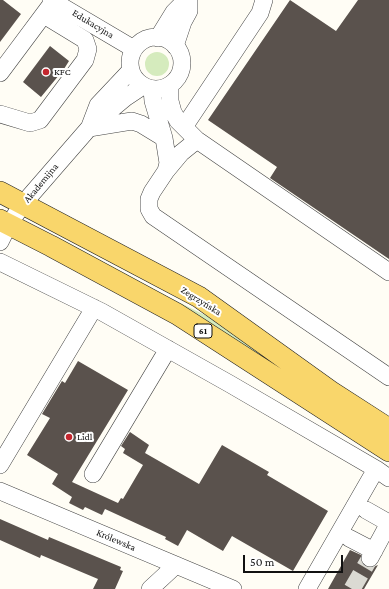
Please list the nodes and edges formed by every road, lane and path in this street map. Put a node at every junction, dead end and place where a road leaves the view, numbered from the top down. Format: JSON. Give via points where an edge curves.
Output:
{"nodes":[{"id":1,"x":187,"y":0,"type":"edge"},
{"id":2,"x":264,"y":0,"type":"edge"},
{"id":3,"x":53,"y":1,"type":"edge"},
{"id":4,"x":44,"y":15,"type":"junction"},
{"id":5,"x":158,"y":38,"type":"junction"},
{"id":6,"x":175,"y":46,"type":"junction"},
{"id":7,"x":134,"y":49,"type":"junction"},
{"id":8,"x":131,"y":70,"type":"junction"},
{"id":9,"x":0,"y":73,"type":"edge"},
{"id":10,"x":170,"y":85,"type":"junction"},
{"id":11,"x":147,"y":87,"type":"junction"},
{"id":12,"x":0,"y":114,"type":"edge"},
{"id":13,"x":184,"y":127,"type":"junction"},
{"id":14,"x":89,"y":128,"type":"junction"},
{"id":15,"x":164,"y":138,"type":"junction"},
{"id":16,"x":197,"y":140,"type":"junction"},
{"id":17,"x":166,"y":171,"type":"junction"},
{"id":18,"x":0,"y":192,"type":"edge"},
{"id":19,"x":23,"y":204,"type":"junction"},
{"id":20,"x":3,"y":229,"type":"edge"},
{"id":21,"x":0,"y":262,"type":"edge"},
{"id":22,"x":389,"y":272,"type":"edge"},
{"id":23,"x":94,"y":308,"type":"junction"},
{"id":24,"x":168,"y":349,"type":"junction"},
{"id":25,"x":389,"y":377,"type":"edge"},
{"id":26,"x":389,"y":429,"type":"edge"},
{"id":27,"x":389,"y":451,"type":"edge"},
{"id":28,"x":0,"y":465,"type":"edge"},
{"id":29,"x":93,"y":474,"type":"dead end"},
{"id":30,"x":384,"y":474,"type":"edge"},
{"id":31,"x":0,"y":491,"type":"edge"},
{"id":32,"x":366,"y":510,"type":"junction"},
{"id":33,"x":349,"y":538,"type":"junction"},
{"id":34,"x":176,"y":565,"type":"junction"},
{"id":35,"x":150,"y":589,"type":"edge"},
{"id":36,"x":233,"y":589,"type":"edge"},
{"id":37,"x":307,"y":589,"type":"edge"},
{"id":38,"x":320,"y":589,"type":"edge"}],
"edges":[{"from":1,"to":5,"type":"street","via":[[177,7]]},
{"from":1,"to":6,"type":"street","via":[[189,11]]},
{"from":2,"to":13,"type":"street","via":[[260,13]]},
{"from":3,"to":4,"type":"street"},
{"from":3,"to":7,"type":"street","name":"Edukacyjna"},
{"from":4,"to":9,"type":"street"},
{"from":4,"to":12,"type":"street","via":[[84,40],[88,50],[85,60],[40,120],[30,123]]},
{"from":5,"to":6,"type":"street"},
{"from":5,"to":7,"type":"street","via":[[142,41]]},
{"from":6,"to":10,"type":"street","via":[[181,58],[181,70]]},
{"from":7,"to":8,"type":"street","via":[[130,59]]},
{"from":8,"to":11,"type":"street","via":[[134,77]]},
{"from":8,"to":14,"type":"street","name":"Akademijna","via":[[98,105]]},
{"from":10,"to":11,"type":"street","via":[[158,89]]},
{"from":10,"to":13,"type":"street","via":[[172,109]]},
{"from":11,"to":14,"type":"street","name":"Akademijna","via":[[125,98]]},
{"from":11,"to":15,"type":"street"},
{"from":13,"to":16,"type":"street"},
{"from":14,"to":15,"type":"street","via":[[132,121]]},
{"from":14,"to":19,"type":"street","name":"Akademijna"},
{"from":15,"to":17,"type":"street","via":[[168,156]]},
{"from":16,"to":17,"type":"street","via":[[181,153]]},
{"from":16,"to":22,"type":"street"},
{"from":17,"to":25,"type":"street","via":[[149,199],[149,208],[154,216]]},
{"from":18,"to":19,"type":"main road","name":"Zegrzyńska","number":"61"},
{"from":19,"to":20,"type":"street","name":"Akademijna"},
{"from":19,"to":26,"type":"main road","name":"Zegrzyńska","number":"61","via":[[199,297],[330,391]]},
{"from":20,"to":27,"type":"main road","number":"61","via":[[52,246],[177,314]]},
{"from":21,"to":23,"type":"street"},
{"from":23,"to":24,"type":"street"},
{"from":23,"to":28,"type":"street"},
{"from":24,"to":29,"type":"street"},
{"from":24,"to":30,"type":"street"},
{"from":30,"to":32,"type":"street"},
{"from":30,"to":37,"type":"street"},
{"from":31,"to":34,"type":"street","name":"Królewska"},
{"from":32,"to":33,"type":"street"},
{"from":32,"to":33,"type":"street","via":[[389,523],[372,555]]},
{"from":33,"to":38,"type":"street"},
{"from":34,"to":35,"type":"street"},
{"from":34,"to":36,"type":"street","name":"Królewska"}]}
